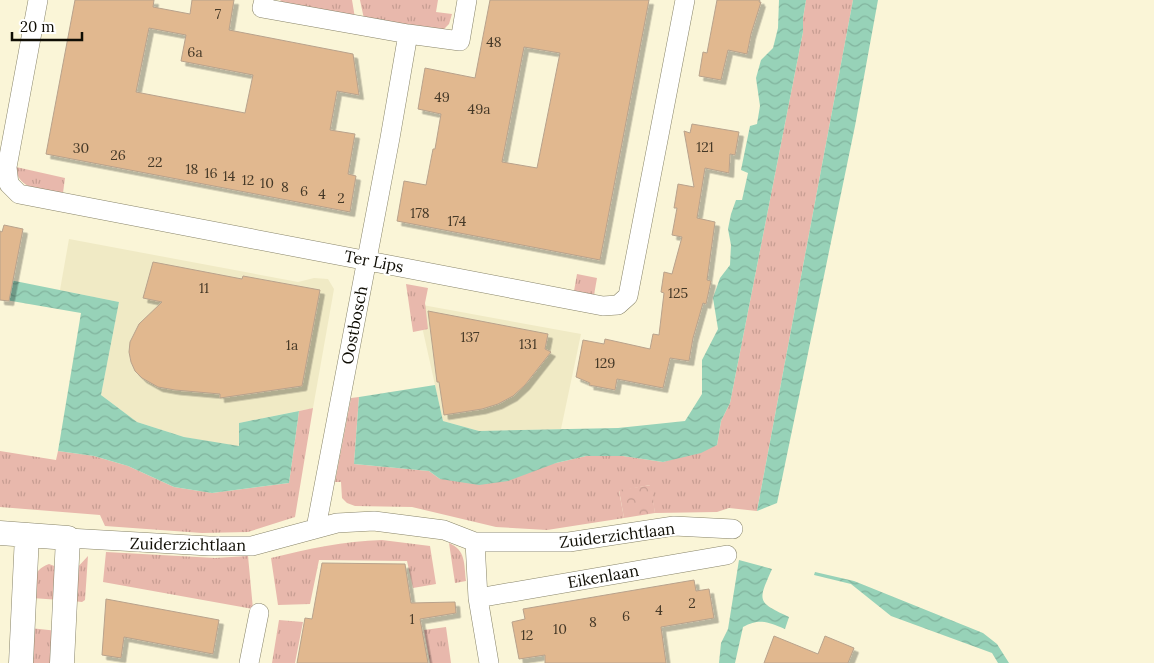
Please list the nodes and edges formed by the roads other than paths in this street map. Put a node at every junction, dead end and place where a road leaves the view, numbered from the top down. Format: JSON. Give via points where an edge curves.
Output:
{"nodes":[{"id":1,"x":38,"y":0,"type":"edge"},
{"id":2,"x":264,"y":0,"type":"edge"},
{"id":3,"x":467,"y":0,"type":"edge"},
{"id":4,"x":685,"y":0,"type":"edge"},
{"id":5,"x":408,"y":34,"type":"junction"},
{"id":6,"x":367,"y":260,"type":"junction"},
{"id":7,"x":316,"y":528,"type":"junction"},
{"id":8,"x":733,"y":529,"type":"dead end"},
{"id":9,"x":0,"y":533,"type":"edge"},
{"id":10,"x":27,"y":536,"type":"junction"},
{"id":11,"x":68,"y":538,"type":"junction"},
{"id":12,"x":475,"y":542,"type":"junction"},
{"id":13,"x":727,"y":555,"type":"dead end"},
{"id":14,"x":478,"y":598,"type":"junction"},
{"id":15,"x":259,"y":613,"type":"dead end"},
{"id":16,"x":21,"y":663,"type":"edge"},
{"id":17,"x":62,"y":663,"type":"edge"},
{"id":18,"x":249,"y":663,"type":"edge"},
{"id":19,"x":489,"y":663,"type":"edge"}],
"edges":[{"from":1,"to":6,"type":"street","name":"Ter Lips","via":[[7,167],[8,184],[19,194]]},
{"from":2,"to":5,"type":"street","via":[[262,8]]},
{"from":3,"to":5,"type":"street","via":[[460,41]]},
{"from":4,"to":6,"type":"street","name":"Ter Lips","via":[[628,296],[618,305],[604,306]]},
{"from":5,"to":6,"type":"street","name":"Oostbosch"},
{"from":6,"to":7,"type":"street","name":"Oostbosch"},
{"from":7,"to":11,"type":"street","name":"Zuiderzichtlaan","via":[[252,546]]},
{"from":7,"to":12,"type":"street","name":"Zuiderzichtlaan","via":[[374,521],[444,530]]},
{"from":8,"to":12,"type":"street","name":"Zuiderzichtlaan","via":[[674,526],[568,542]]},
{"from":9,"to":10,"type":"street","name":"Zuiderzichtlaan"},
{"from":10,"to":11,"type":"street","name":"Zuiderzichtlaan"},
{"from":10,"to":16,"type":"street"},
{"from":11,"to":17,"type":"street"},
{"from":12,"to":14,"type":"street"},
{"from":13,"to":14,"type":"street","name":"Eikenlaan"},
{"from":14,"to":19,"type":"street"},
{"from":15,"to":18,"type":"street"}]}
